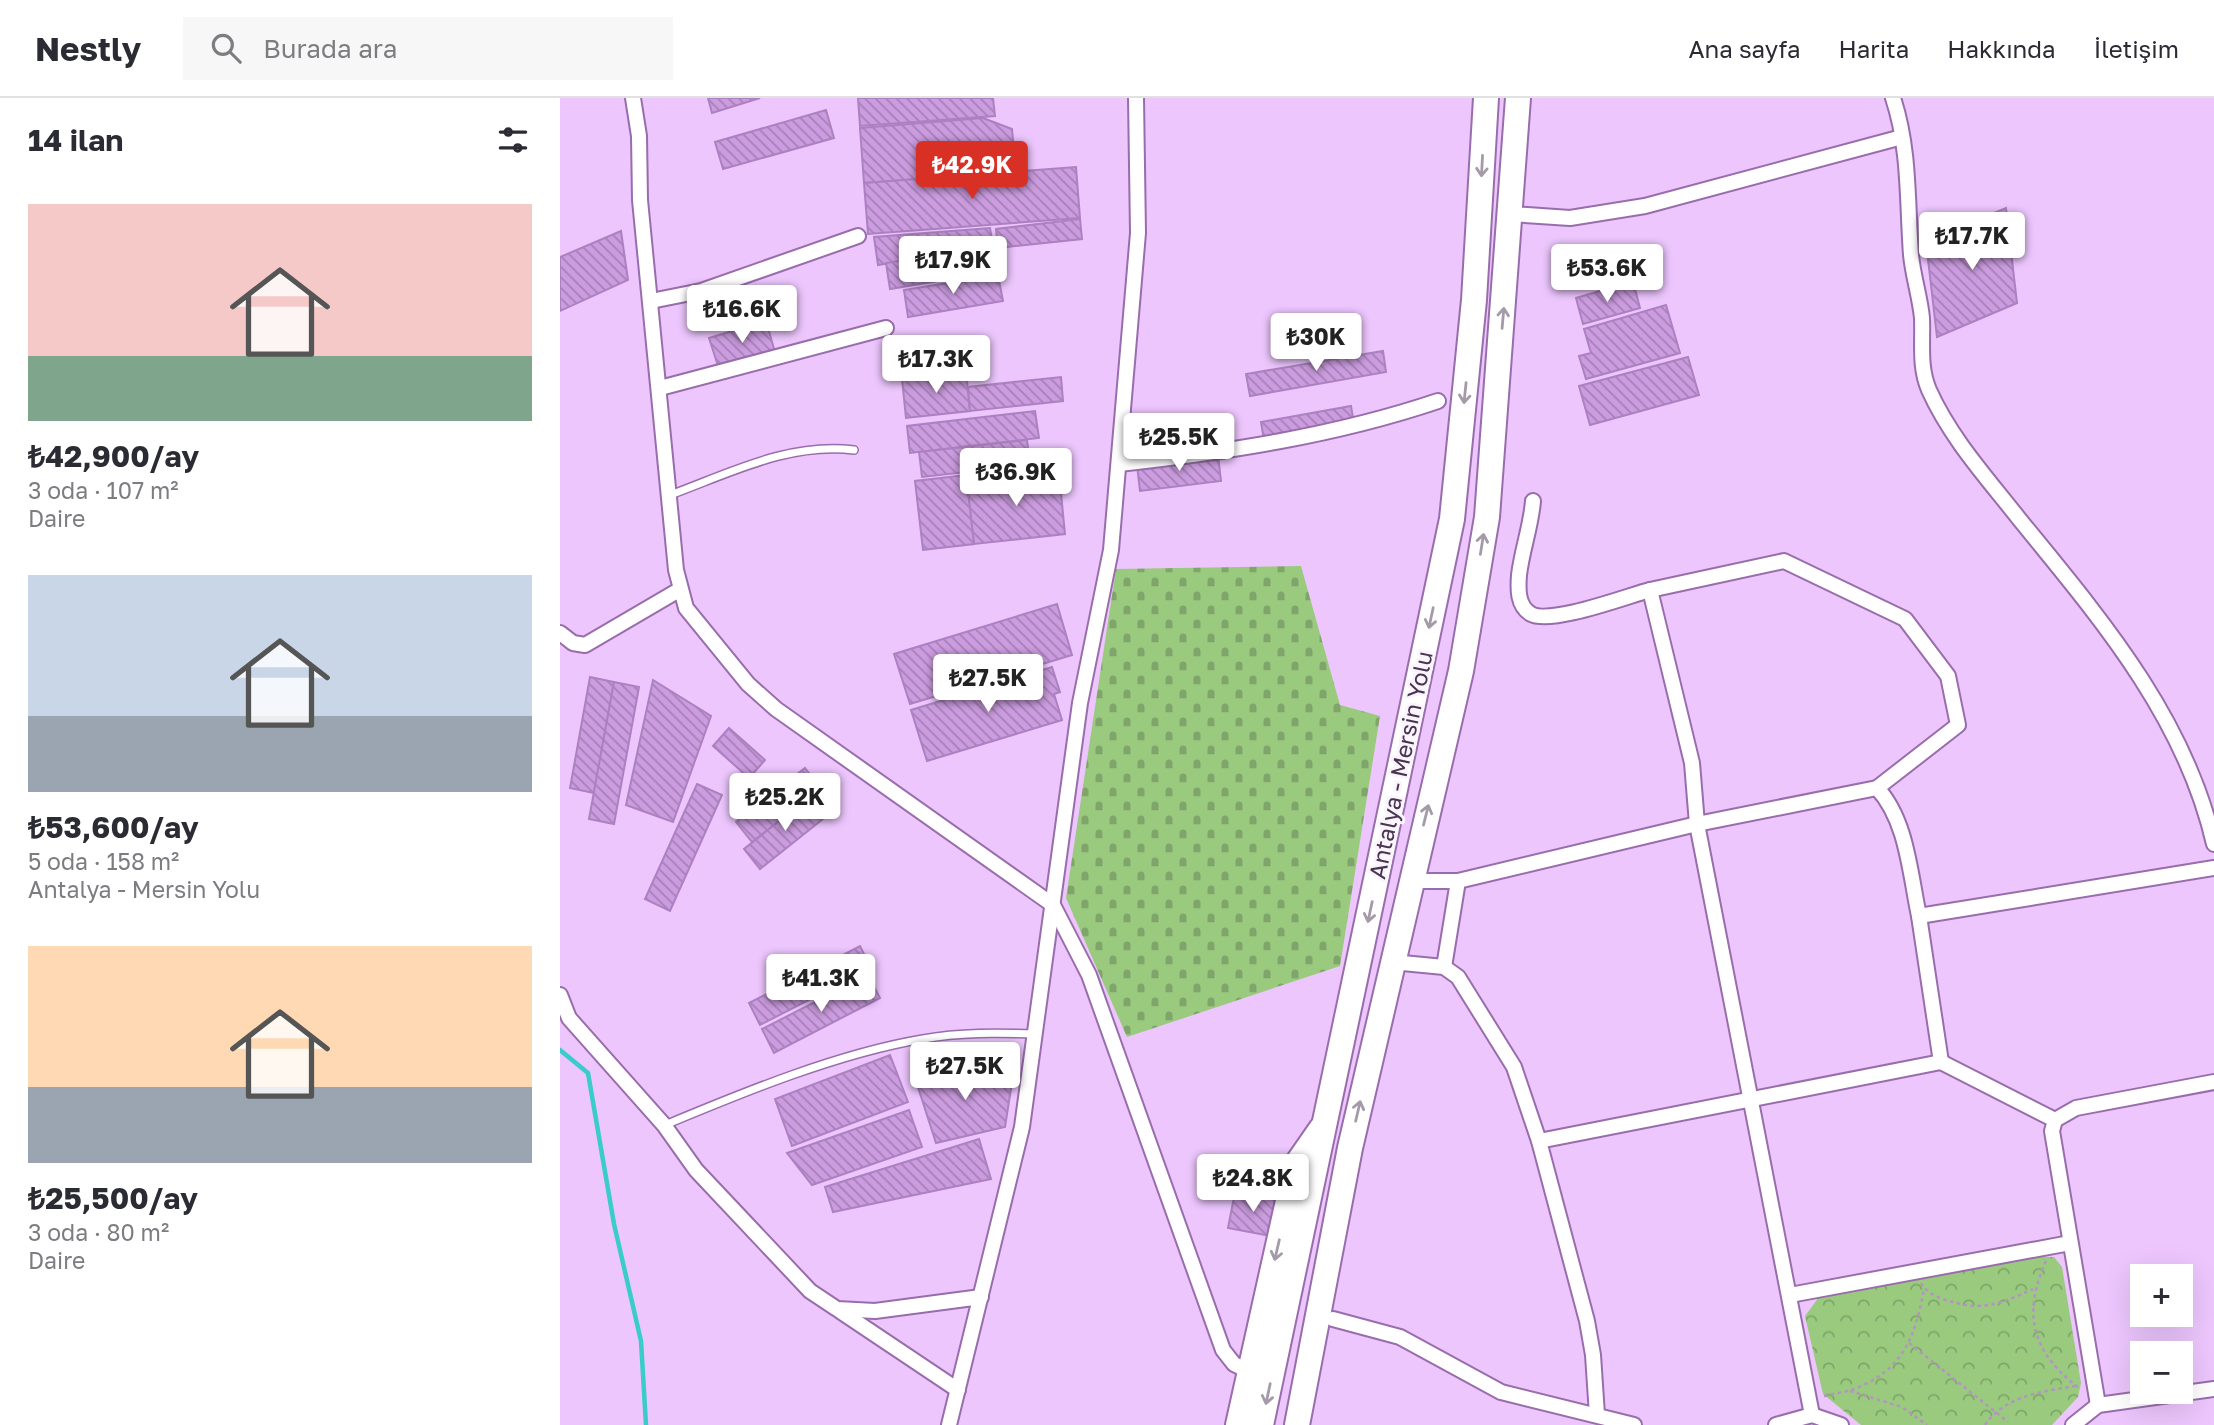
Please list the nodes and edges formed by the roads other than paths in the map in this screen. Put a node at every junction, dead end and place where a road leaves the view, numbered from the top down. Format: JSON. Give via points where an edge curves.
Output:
{"nodes":[{"id":1,"x":633,"y":98,"type":"edge"},
{"id":2,"x":1136,"y":98,"type":"edge"},
{"id":3,"x":1486,"y":98,"type":"edge"},
{"id":4,"x":1518,"y":98,"type":"edge"},
{"id":5,"x":1893,"y":98,"type":"edge"},
{"id":6,"x":1902,"y":137,"type":"junction"},
{"id":7,"x":1511,"y":214,"type":"junction"},
{"id":8,"x":858,"y":236,"type":"dead end"},
{"id":9,"x":651,"y":300,"type":"junction"},
{"id":10,"x":886,"y":328,"type":"dead end"},
{"id":11,"x":660,"y":388,"type":"junction"},
{"id":12,"x":1438,"y":401,"type":"dead end"},
{"id":13,"x":854,"y":450,"type":"dead end"},
{"id":14,"x":1119,"y":464,"type":"junction"},
{"id":15,"x":670,"y":495,"type":"junction"},
{"id":16,"x":1533,"y":501,"type":"dead end"},
{"id":17,"x":679,"y":590,"type":"junction"},
{"id":18,"x":1650,"y":590,"type":"junction"},
{"id":19,"x":560,"y":633,"type":"edge"},
{"id":20,"x":1877,"y":788,"type":"junction"},
{"id":21,"x":1697,"y":824,"type":"junction"},
{"id":22,"x":2214,"y":844,"type":"edge"},
{"id":23,"x":2214,"y":868,"type":"edge"},
{"id":24,"x":1410,"y":881,"type":"junction"},
{"id":25,"x":1458,"y":881,"type":"junction"},
{"id":26,"x":1053,"y":905,"type":"junction"},
{"id":27,"x":1919,"y":916,"type":"junction"},
{"id":28,"x":1392,"y":962,"type":"junction"},
{"id":29,"x":1444,"y":967,"type":"junction"},
{"id":30,"x":560,"y":995,"type":"edge"},
{"id":31,"x":1035,"y":1034,"type":"junction"},
{"id":32,"x":1941,"y":1062,"type":"junction"},
{"id":33,"x":2214,"y":1082,"type":"edge"},
{"id":34,"x":1749,"y":1100,"type":"junction"},
{"id":35,"x":1327,"y":1120,"type":"junction"},
{"id":36,"x":2056,"y":1120,"type":"junction"},
{"id":37,"x":664,"y":1125,"type":"junction"},
{"id":38,"x":1539,"y":1140,"type":"junction"},
{"id":39,"x":1350,"y":1148,"type":"junction"},
{"id":40,"x":2070,"y":1243,"type":"junction"},
{"id":41,"x":1790,"y":1295,"type":"junction"},
{"id":42,"x":981,"y":1297,"type":"junction"},
{"id":43,"x":837,"y":1309,"type":"junction"},
{"id":44,"x":1333,"y":1319,"type":"junction"},
{"id":45,"x":1250,"y":1372,"type":"junction"},
{"id":46,"x":2214,"y":1389,"type":"edge"},
{"id":47,"x":958,"y":1390,"type":"junction"},
{"id":48,"x":2098,"y":1405,"type":"junction"},
{"id":49,"x":1811,"y":1409,"type":"junction"},
{"id":50,"x":1597,"y":1415,"type":"junction"},
{"id":51,"x":949,"y":1425,"type":"edge"},
{"id":52,"x":1238,"y":1425,"type":"edge"},
{"id":53,"x":1261,"y":1425,"type":"edge"},
{"id":54,"x":1297,"y":1425,"type":"edge"},
{"id":55,"x":1311,"y":1425,"type":"edge"},
{"id":56,"x":1634,"y":1425,"type":"edge"},
{"id":57,"x":1776,"y":1425,"type":"edge"},
{"id":58,"x":1842,"y":1425,"type":"edge"},
{"id":59,"x":2073,"y":1425,"type":"edge"}],
"edges":[{"from":1,"to":9,"type":"street"},
{"from":2,"to":14,"type":"street","via":[[1138,233]]},
{"from":3,"to":35,"type":"highway","name":"Antalya - Mersin Yolu","one_way":true,"via":[[1474,300],[1452,519]]},
{"from":4,"to":7,"type":"highway","name":"Antalya - Mersin Yolu"},
{"from":5,"to":6,"type":"street"},
{"from":6,"to":7,"type":"street","via":[[1645,206],[1570,218]]},
{"from":6,"to":22,"type":"street","via":[[1912,270],[1922,315],[1922,374],[1930,393],[1968,455],[2152,691],[2195,782]]},
{"from":24,"to":7,"type":"highway","name":"Antalya - Mersin Yolu","one_way":true,"via":[[1461,671],[1487,517]]},
{"from":8,"to":9,"type":"street","via":[[701,291]]},
{"from":9,"to":11,"type":"street"},
{"from":10,"to":11,"type":"street"},
{"from":11,"to":15,"type":"street"},
{"from":12,"to":14,"type":"street","via":[[1322,434]]},
{"from":13,"to":15,"type":"lane","via":[[816,448],[783,454]]},
{"from":14,"to":26,"type":"street","via":[[1111,550],[1080,703]]},
{"from":15,"to":17,"type":"street"},
{"from":16,"to":18,"type":"street","via":[[1519,573],[1520,603],[1527,611],[1561,614]]},
{"from":17,"to":19,"type":"street","via":[[585,645]]},
{"from":17,"to":26,"type":"street","via":[[686,608],[748,684],[776,709]]},
{"from":18,"to":20,"type":"street","via":[[1784,561],[1905,619],[1948,676],[1958,726]]},
{"from":18,"to":21,"type":"street","via":[[1692,764]]},
{"from":20,"to":21,"type":"street"},
{"from":20,"to":27,"type":"street","via":[[1898,821]]},
{"from":21,"to":25,"type":"street"},
{"from":21,"to":34,"type":"street"},
{"from":23,"to":27,"type":"street"},
{"from":24,"to":25,"type":"street"},
{"from":24,"to":28,"type":"highway","name":"Antalya - Mersin Yolu"},
{"from":25,"to":29,"type":"street"},
{"from":26,"to":31,"type":"street"},
{"from":26,"to":45,"type":"street","via":[[1089,975],[1223,1350],[1234,1364]]},
{"from":27,"to":32,"type":"street"},
{"from":28,"to":29,"type":"street"},
{"from":39,"to":28,"type":"highway","name":"Antalya - Mersin Yolu","one_way":true},
{"from":29,"to":38,"type":"street","via":[[1458,977],[1514,1067]]},
{"from":30,"to":37,"type":"street","via":[[569,1018]]},
{"from":31,"to":37,"type":"lane","via":[[922,1039],[741,1093]]},
{"from":31,"to":42,"type":"street","via":[[1022,1127]]},
{"from":32,"to":34,"type":"street"},
{"from":32,"to":36,"type":"street"},
{"from":33,"to":36,"type":"street","via":[[2076,1108]]},
{"from":34,"to":38,"type":"street"},
{"from":34,"to":41,"type":"street"},
{"from":35,"to":45,"type":"highway","one_way":true,"via":[[1296,1165]]},
{"from":35,"to":53,"type":"highway","name":"Antalya - Mersin Yolu","one_way":true},
{"from":36,"to":40,"type":"street","via":[[2052,1131]]},
{"from":37,"to":43,"type":"street","via":[[696,1170],[762,1243],[810,1290]]},
{"from":38,"to":50,"type":"street","via":[[1587,1321]]},
{"from":39,"to":44,"type":"highway"},
{"from":39,"to":54,"type":"highway","name":"Antalya - Mersin Yolu"},
{"from":40,"to":41,"type":"street"},
{"from":40,"to":48,"type":"street"},
{"from":41,"to":49,"type":"street"},
{"from":42,"to":43,"type":"street","via":[[875,1311]]},
{"from":42,"to":47,"type":"street"},
{"from":43,"to":47,"type":"street"},
{"from":44,"to":50,"type":"street","via":[[1401,1337],[1501,1392]]},
{"from":44,"to":55,"type":"highway"},
{"from":45,"to":52,"type":"highway"},
{"from":46,"to":48,"type":"street"},
{"from":47,"to":51,"type":"street"},
{"from":48,"to":59,"type":"street"},
{"from":49,"to":57,"type":"street"},
{"from":49,"to":58,"type":"street"},
{"from":50,"to":56,"type":"street"}]}
